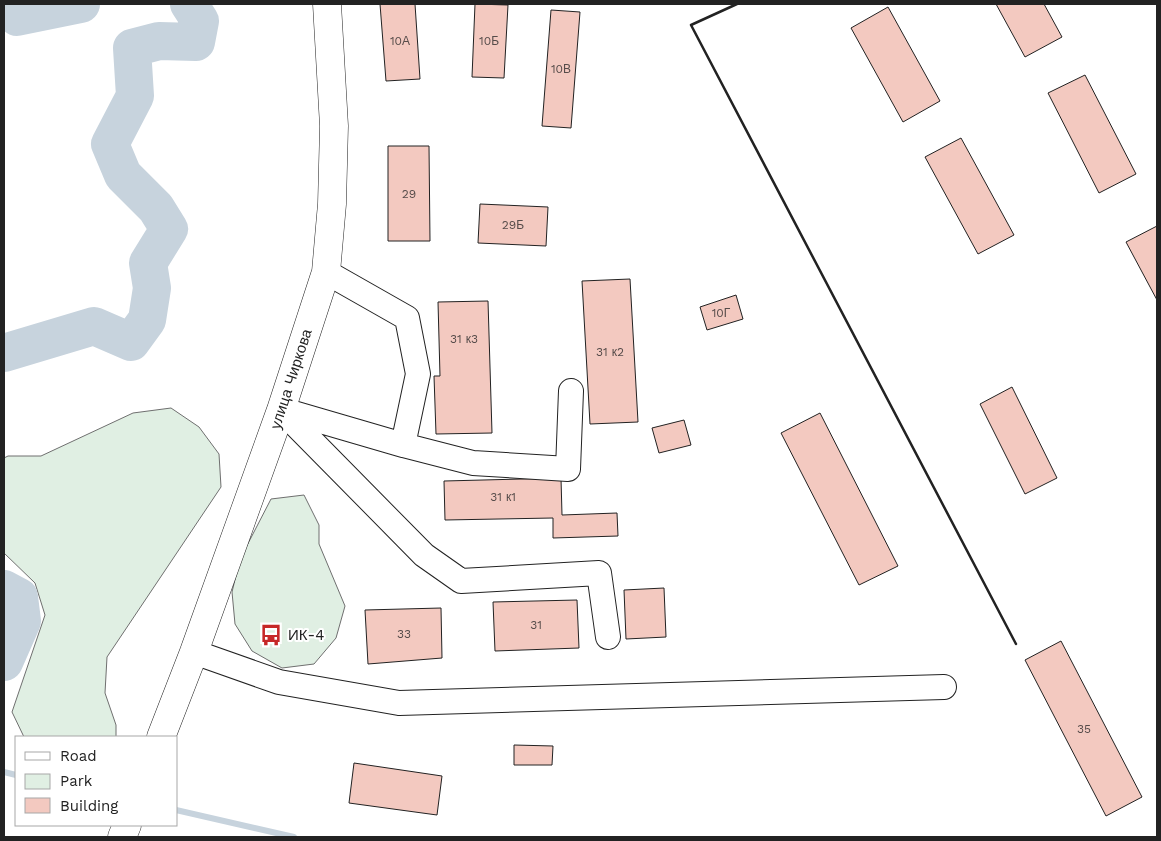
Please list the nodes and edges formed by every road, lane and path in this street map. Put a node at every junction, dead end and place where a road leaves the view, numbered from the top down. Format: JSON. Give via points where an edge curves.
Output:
{"nodes":[{"id":1,"x":327,"y":4,"type":"edge"},
{"id":2,"x":326,"y":272,"type":"junction"},
{"id":3,"x":570,"y":391,"type":"dead end"},
{"id":4,"x":281,"y":410,"type":"junction"},
{"id":5,"x":403,"y":445,"type":"junction"},
{"id":6,"x":608,"y":636,"type":"dead end"},
{"id":7,"x":194,"y":652,"type":"junction"},
{"id":8,"x":944,"y":687,"type":"dead end"},
{"id":9,"x":161,"y":736,"type":"edge"}],
"edges":[{"from":1,"to":2,"type":"main road","name":"улица Чиркова","via":[[334,126]]},
{"from":2,"to":4,"type":"main road","name":"улица Чиркова"},
{"from":2,"to":5,"type":"lane","via":[[407,318],[418,374]]},
{"from":3,"to":5,"type":"lane","via":[[568,469],[473,463]]},
{"from":4,"to":5,"type":"lane"},
{"from":4,"to":6,"type":"lane","via":[[424,555],[461,581],[599,573]]},
{"from":4,"to":7,"type":"main road","name":"улица Чиркова"},
{"from":7,"to":8,"type":"lane","via":[[279,682],[399,703]]},
{"from":7,"to":9,"type":"main road","name":"улица Чиркова"}]}
